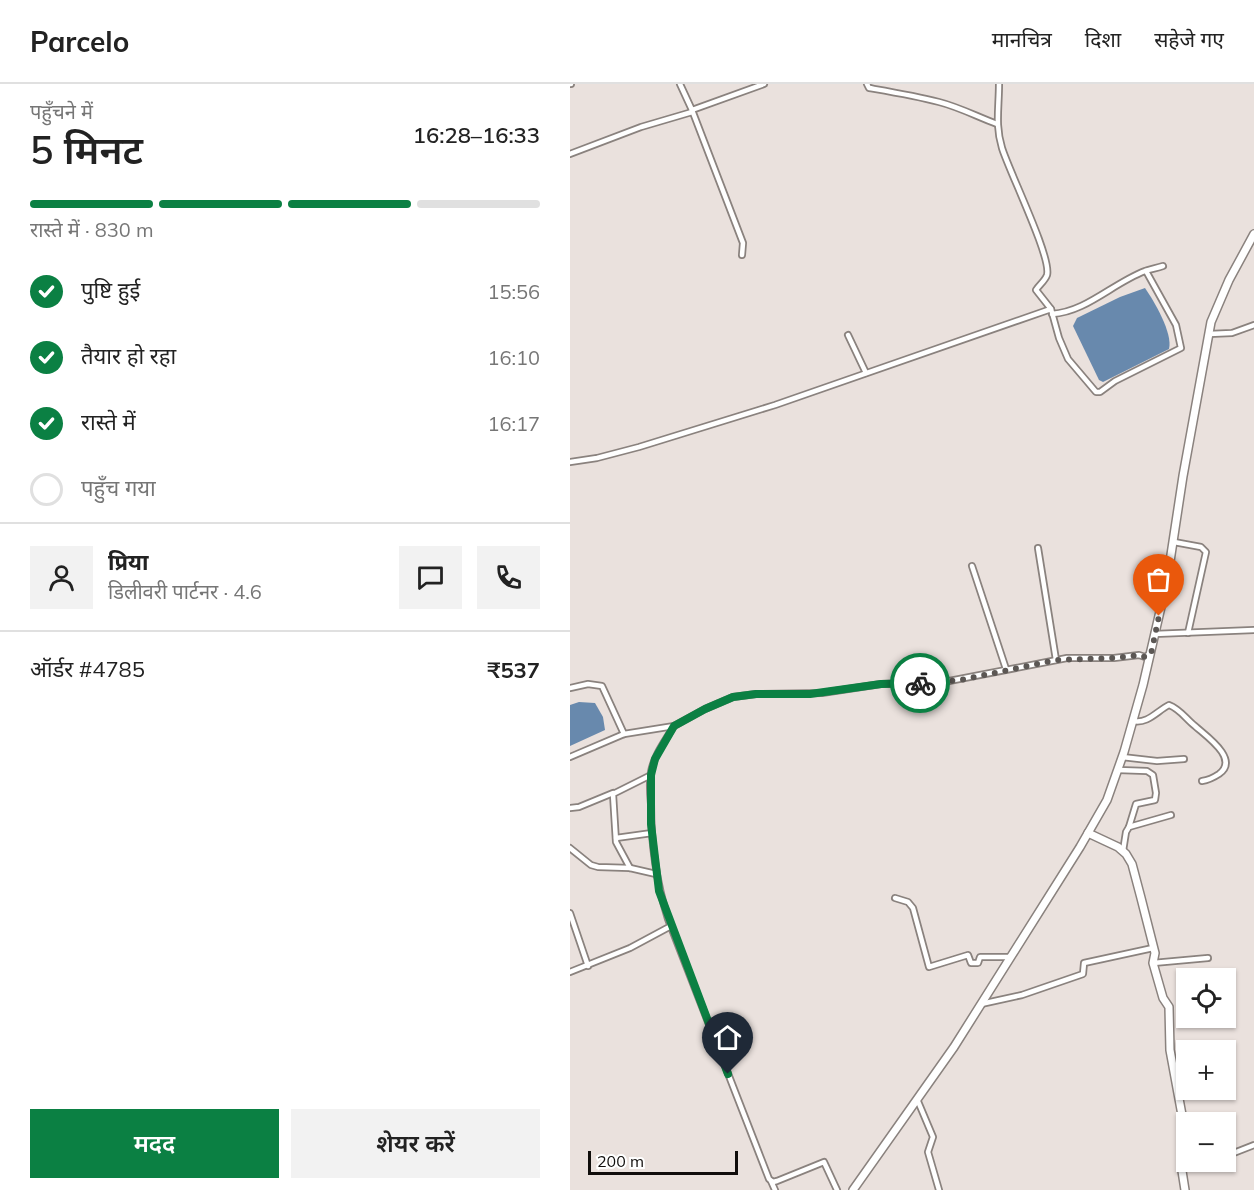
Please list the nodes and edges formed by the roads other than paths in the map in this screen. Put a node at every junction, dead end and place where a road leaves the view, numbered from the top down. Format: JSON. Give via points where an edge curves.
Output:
{"nodes":[{"id":1,"x":680,"y":84,"type":"edge"},
{"id":2,"x":764,"y":84,"type":"edge"},
{"id":3,"x":867,"y":84,"type":"edge"},
{"id":4,"x":999,"y":84,"type":"edge"},
{"id":5,"x":692,"y":111,"type":"junction"},
{"id":6,"x":997,"y":124,"type":"junction"},
{"id":7,"x":570,"y":154,"type":"edge"},
{"id":8,"x":1254,"y":234,"type":"edge"},
{"id":9,"x":742,"y":255,"type":"dead end"},
{"id":10,"x":1163,"y":266,"type":"dead end"},
{"id":11,"x":1146,"y":271,"type":"junction"},
{"id":12,"x":1051,"y":311,"type":"junction"},
{"id":13,"x":1254,"y":325,"type":"edge"},
{"id":14,"x":1209,"y":334,"type":"junction"},
{"id":15,"x":848,"y":335,"type":"dead end"},
{"id":16,"x":866,"y":373,"type":"junction"},
{"id":17,"x":570,"y":462,"type":"edge"},
{"id":18,"x":1174,"y":542,"type":"junction"},
{"id":19,"x":1038,"y":548,"type":"dead end"},
{"id":20,"x":972,"y":566,"type":"dead end"},
{"id":21,"x":1254,"y":630,"type":"edge"},
{"id":22,"x":1188,"y":633,"type":"junction"},
{"id":23,"x":1154,"y":634,"type":"junction"},
{"id":24,"x":1151,"y":654,"type":"junction"},
{"id":25,"x":1056,"y":660,"type":"junction"},
{"id":26,"x":1006,"y":669,"type":"junction"},
{"id":27,"x":570,"y":688,"type":"edge"},
{"id":28,"x":1133,"y":721,"type":"junction"},
{"id":29,"x":674,"y":726,"type":"junction"},
{"id":30,"x":624,"y":734,"type":"junction"},
{"id":31,"x":570,"y":757,"type":"edge"},
{"id":32,"x":1122,"y":757,"type":"junction"},
{"id":33,"x":1184,"y":759,"type":"dead end"},
{"id":34,"x":1118,"y":770,"type":"junction"},
{"id":35,"x":651,"y":775,"type":"junction"},
{"id":36,"x":1202,"y":781,"type":"dead end"},
{"id":37,"x":613,"y":793,"type":"junction"},
{"id":38,"x":570,"y":808,"type":"edge"},
{"id":39,"x":1170,"y":815,"type":"dead end"},
{"id":40,"x":1129,"y":827,"type":"junction"},
{"id":41,"x":652,"y":833,"type":"junction"},
{"id":42,"x":1088,"y":833,"type":"junction"},
{"id":43,"x":616,"y":838,"type":"junction"},
{"id":44,"x":570,"y":848,"type":"edge"},
{"id":45,"x":1123,"y":850,"type":"junction"},
{"id":46,"x":630,"y":868,"type":"junction"},
{"id":47,"x":656,"y":873,"type":"junction"},
{"id":48,"x":895,"y":898,"type":"dead end"},
{"id":49,"x":570,"y":913,"type":"edge"},
{"id":50,"x":671,"y":926,"type":"junction"},
{"id":51,"x":1153,"y":948,"type":"junction"},
{"id":52,"x":1010,"y":957,"type":"junction"},
{"id":53,"x":1208,"y":958,"type":"dead end"},
{"id":54,"x":1153,"y":963,"type":"junction"},
{"id":55,"x":588,"y":966,"type":"junction"},
{"id":56,"x":570,"y":972,"type":"edge"},
{"id":57,"x":981,"y":1004,"type":"junction"},
{"id":58,"x":917,"y":1099,"type":"junction"},
{"id":59,"x":1181,"y":1112,"type":"edge"},
{"id":60,"x":1254,"y":1145,"type":"edge"},
{"id":61,"x":1236,"y":1152,"type":"edge"},
{"id":62,"x":1183,"y":1172,"type":"edge"},
{"id":63,"x":771,"y":1181,"type":"junction"},
{"id":64,"x":775,"y":1190,"type":"edge"},
{"id":65,"x":837,"y":1190,"type":"edge"},
{"id":66,"x":853,"y":1190,"type":"edge"},
{"id":67,"x":939,"y":1190,"type":"edge"},
{"id":68,"x":1185,"y":1190,"type":"edge"}],
"edges":[{"from":1,"to":5,"type":"street"},
{"from":2,"to":5,"type":"street"},
{"from":3,"to":6,"type":"street","via":[[869,88],[940,102]]},
{"from":4,"to":6,"type":"street"},
{"from":5,"to":7,"type":"street"},
{"from":5,"to":9,"type":"street","via":[[743,243]]},
{"from":6,"to":12,"type":"street","via":[[1002,149],[1047,270],[1036,290]]},
{"from":8,"to":14,"type":"street","via":[[1229,280]]},
{"from":10,"to":11,"type":"street"},
{"from":11,"to":12,"type":"street","via":[[1079,307],[1063,313]]},
{"from":11,"to":12,"type":"street","via":[[1176,325],[1181,348],[1100,392],[1068,359]]},
{"from":12,"to":16,"type":"street"},
{"from":13,"to":14,"type":"street","via":[[1232,333]]},
{"from":14,"to":18,"type":"street"},
{"from":15,"to":16,"type":"street"},
{"from":16,"to":17,"type":"street","via":[[639,447]]},
{"from":18,"to":22,"type":"street","via":[[1202,547],[1206,552]]},
{"from":18,"to":23,"type":"street"},
{"from":19,"to":25,"type":"street"},
{"from":20,"to":26,"type":"street"},
{"from":21,"to":22,"type":"street"},
{"from":22,"to":23,"type":"street"},
{"from":23,"to":24,"type":"street"},
{"from":24,"to":25,"type":"street"},
{"from":24,"to":28,"type":"street"},
{"from":25,"to":26,"type":"street"},
{"from":26,"to":29,"type":"street","via":[[944,682],[733,697]]},
{"from":27,"to":30,"type":"street","via":[[602,686]]},
{"from":28,"to":32,"type":"street"},
{"from":28,"to":36,"type":"street","via":[[1152,717],[1169,705],[1185,715],[1217,745],[1226,760],[1223,771]]},
{"from":29,"to":30,"type":"street"},
{"from":29,"to":35,"type":"street","via":[[655,759]]},
{"from":30,"to":31,"type":"street"},
{"from":32,"to":33,"type":"street"},
{"from":32,"to":34,"type":"street"},
{"from":34,"to":40,"type":"street","via":[[1147,771],[1153,775],[1155,800],[1136,804]]},
{"from":34,"to":42,"type":"street"},
{"from":35,"to":37,"type":"street"},
{"from":35,"to":41,"type":"street"},
{"from":37,"to":38,"type":"street"},
{"from":37,"to":43,"type":"street"},
{"from":39,"to":40,"type":"street"},
{"from":40,"to":45,"type":"street"},
{"from":41,"to":43,"type":"street"},
{"from":41,"to":47,"type":"street"},
{"from":42,"to":45,"type":"street"},
{"from":42,"to":52,"type":"street"},
{"from":43,"to":46,"type":"street"},
{"from":44,"to":46,"type":"street","via":[[591,865]]},
{"from":45,"to":51,"type":"street","via":[[1132,864]]},
{"from":46,"to":47,"type":"street"},
{"from":47,"to":50,"type":"street"},
{"from":48,"to":52,"type":"street","via":[[913,908],[929,967],[968,956],[974,964],[980,957]]},
{"from":49,"to":55,"type":"street"},
{"from":50,"to":55,"type":"street"},
{"from":50,"to":63,"type":"street"},
{"from":51,"to":54,"type":"street"},
{"from":51,"to":57,"type":"street","via":[[1084,963],[1083,974]]},
{"from":52,"to":57,"type":"street"},
{"from":53,"to":54,"type":"street"},
{"from":54,"to":59,"type":"street","via":[[1169,1007],[1170,1050]]},
{"from":55,"to":56,"type":"street"},
{"from":57,"to":58,"type":"street"},
{"from":58,"to":66,"type":"street"},
{"from":58,"to":67,"type":"street","via":[[933,1137],[928,1152]]},
{"from":60,"to":61,"type":"street"},
{"from":62,"to":68,"type":"street"},
{"from":63,"to":64,"type":"street"},
{"from":63,"to":65,"type":"street","via":[[824,1162]]}]}
